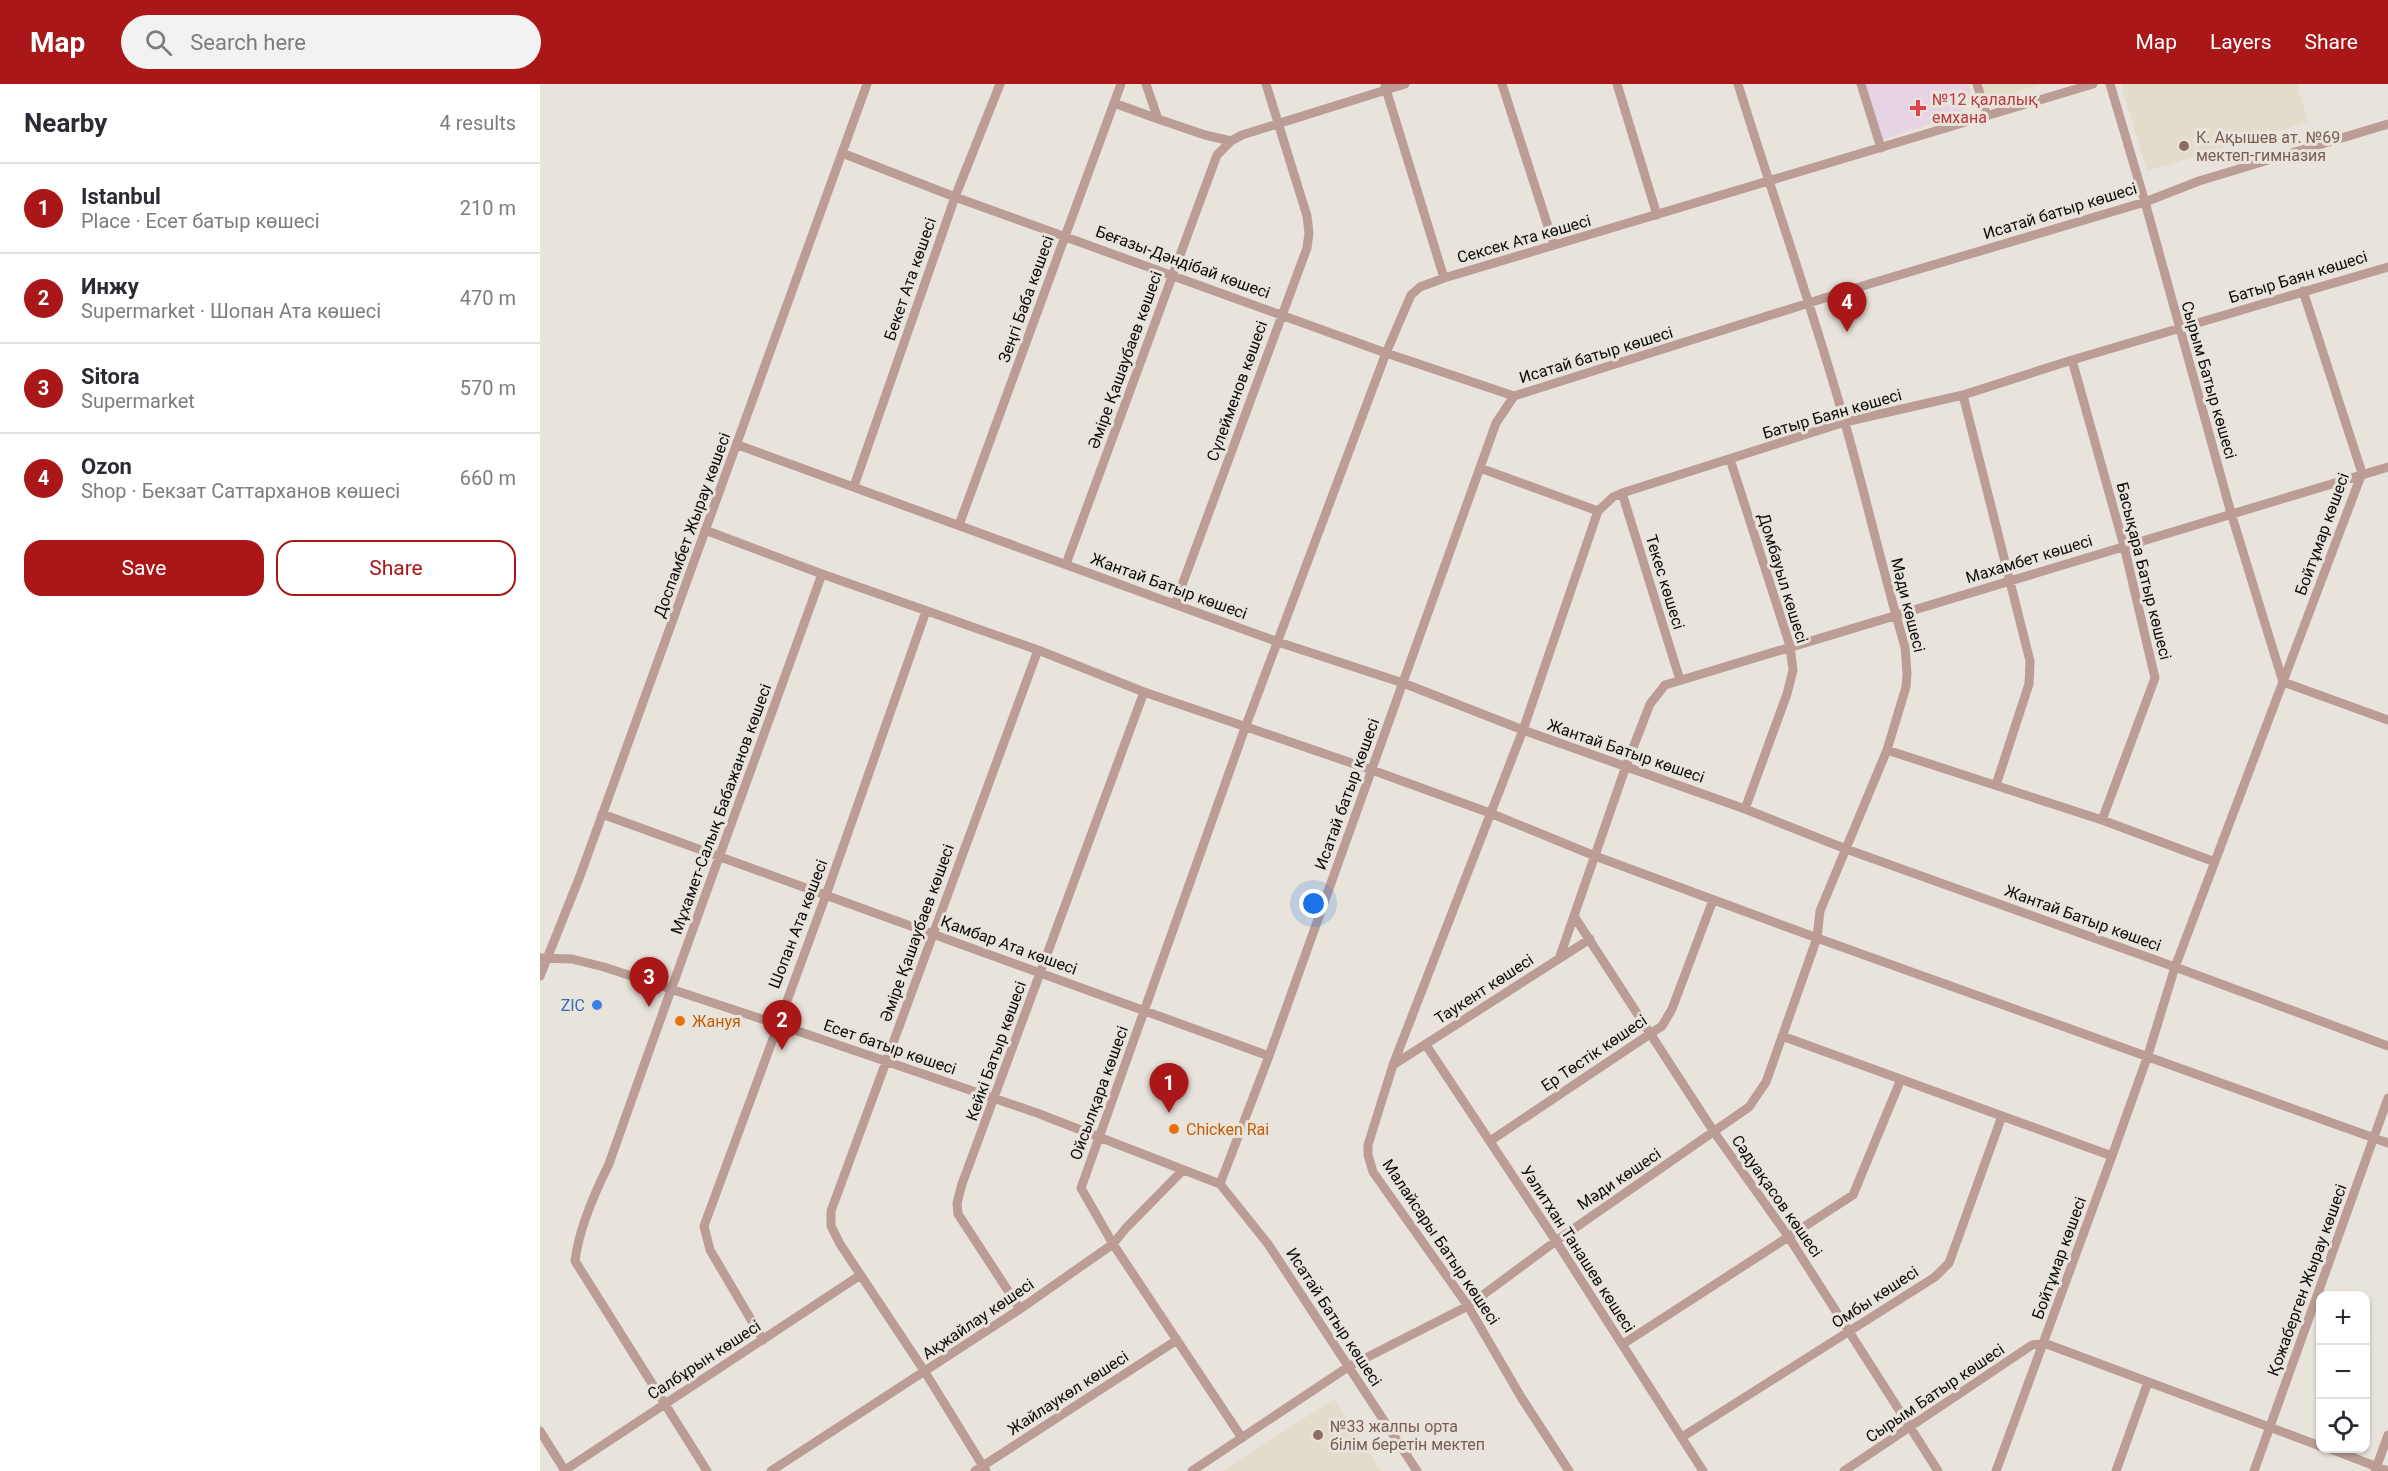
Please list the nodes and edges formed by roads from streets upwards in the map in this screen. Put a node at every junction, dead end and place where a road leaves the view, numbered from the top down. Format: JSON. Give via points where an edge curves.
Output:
{"nodes":[{"id":1,"x":867,"y":84,"type":"edge"},
{"id":2,"x":1000,"y":84,"type":"edge"},
{"id":3,"x":1120,"y":84,"type":"edge"},
{"id":4,"x":1146,"y":84,"type":"edge"},
{"id":5,"x":1266,"y":84,"type":"edge"},
{"id":6,"x":1405,"y":84,"type":"edge"},
{"id":7,"x":1502,"y":84,"type":"edge"},
{"id":8,"x":1617,"y":84,"type":"edge"},
{"id":9,"x":1738,"y":84,"type":"edge"},
{"id":10,"x":1861,"y":84,"type":"edge"},
{"id":11,"x":1977,"y":84,"type":"edge"},
{"id":12,"x":2093,"y":84,"type":"edge"},
{"id":13,"x":2109,"y":84,"type":"edge"},
{"id":14,"x":1385,"y":87,"type":"edge"},
{"id":15,"x":1113,"y":103,"type":"junction"},
{"id":16,"x":1987,"y":116,"type":"junction"},
{"id":17,"x":1158,"y":119,"type":"junction"},
{"id":18,"x":1279,"y":123,"type":"junction"},
{"id":19,"x":2388,"y":124,"type":"edge"},
{"id":20,"x":1231,"y":141,"type":"junction"},
{"id":21,"x":1881,"y":148,"type":"junction"},
{"id":22,"x":842,"y":153,"type":"junction"},
{"id":23,"x":1768,"y":181,"type":"junction"},
{"id":24,"x":955,"y":197,"type":"junction"},
{"id":25,"x":2145,"y":202,"type":"junction"},
{"id":26,"x":1657,"y":215,"type":"junction"},
{"id":27,"x":1065,"y":235,"type":"junction"},
{"id":28,"x":1554,"y":245,"type":"junction"},
{"id":29,"x":2388,"y":267,"type":"edge"},
{"id":30,"x":1172,"y":274,"type":"junction"},
{"id":31,"x":1444,"y":278,"type":"junction"},
{"id":32,"x":2303,"y":291,"type":"junction"},
{"id":33,"x":1809,"y":304,"type":"junction"},
{"id":34,"x":1281,"y":314,"type":"junction"},
{"id":35,"x":2179,"y":329,"type":"junction"},
{"id":36,"x":1386,"y":353,"type":"junction"},
{"id":37,"x":2072,"y":360,"type":"junction"},
{"id":38,"x":1963,"y":395,"type":"junction"},
{"id":39,"x":1514,"y":396,"type":"junction"},
{"id":40,"x":1845,"y":422,"type":"junction"},
{"id":41,"x":738,"y":445,"type":"junction"},
{"id":42,"x":1730,"y":459,"type":"junction"},
{"id":43,"x":2388,"y":467,"type":"edge"},
{"id":44,"x":1480,"y":468,"type":"junction"},
{"id":45,"x":2362,"y":473,"type":"junction"},
{"id":46,"x":854,"y":486,"type":"junction"},
{"id":47,"x":1622,"y":493,"type":"junction"},
{"id":48,"x":1599,"y":511,"type":"junction"},
{"id":49,"x":2231,"y":513,"type":"junction"},
{"id":50,"x":959,"y":525,"type":"junction"},
{"id":51,"x":705,"y":530,"type":"junction"},
{"id":52,"x":2124,"y":546,"type":"junction"},
{"id":53,"x":1066,"y":564,"type":"junction"},
{"id":54,"x":822,"y":574,"type":"junction"},
{"id":55,"x":2008,"y":580,"type":"junction"},
{"id":56,"x":1175,"y":604,"type":"junction"},
{"id":57,"x":926,"y":611,"type":"junction"},
{"id":58,"x":1896,"y":616,"type":"junction"},
{"id":59,"x":1278,"y":642,"type":"junction"},
{"id":60,"x":1790,"y":646,"type":"junction"},
{"id":61,"x":1038,"y":650,"type":"junction"},
{"id":62,"x":1680,"y":680,"type":"junction"},
{"id":63,"x":2283,"y":682,"type":"junction"},
{"id":64,"x":1403,"y":684,"type":"junction"},
{"id":65,"x":1144,"y":692,"type":"junction"},
{"id":66,"x":2388,"y":720,"type":"edge"},
{"id":67,"x":1245,"y":728,"type":"junction"},
{"id":68,"x":1523,"y":730,"type":"junction"},
{"id":69,"x":1887,"y":750,"type":"junction"},
{"id":70,"x":1626,"y":766,"type":"junction"},
{"id":71,"x":1372,"y":770,"type":"junction"},
{"id":72,"x":1996,"y":785,"type":"junction"},
{"id":73,"x":1745,"y":808,"type":"junction"},
{"id":74,"x":1490,"y":813,"type":"junction"},
{"id":75,"x":602,"y":814,"type":"junction"},
{"id":76,"x":2102,"y":820,"type":"junction"},
{"id":77,"x":1846,"y":849,"type":"junction"},
{"id":78,"x":721,"y":856,"type":"junction"},
{"id":79,"x":1594,"y":856,"type":"junction"},
{"id":80,"x":2215,"y":862,"type":"junction"},
{"id":81,"x":826,"y":895,"type":"junction"},
{"id":82,"x":1713,"y":900,"type":"junction"},
{"id":83,"x":1574,"y":916,"type":"junction"},
{"id":84,"x":933,"y":933,"type":"junction"},
{"id":85,"x":1817,"y":938,"type":"junction"},
{"id":86,"x":1590,"y":939,"type":"junction"},
{"id":87,"x":543,"y":959,"type":"edge"},
{"id":88,"x":1558,"y":959,"type":"junction"},
{"id":89,"x":2175,"y":967,"type":"junction"},
{"id":90,"x":1041,"y":972,"type":"junction"},
{"id":91,"x":540,"y":976,"type":"edge"},
{"id":92,"x":670,"y":989,"type":"junction"},
{"id":93,"x":1146,"y":1011,"type":"junction"},
{"id":94,"x":777,"y":1024,"type":"junction"},
{"id":95,"x":1651,"y":1034,"type":"junction"},
{"id":96,"x":1782,"y":1036,"type":"junction"},
{"id":97,"x":1426,"y":1045,"type":"junction"},
{"id":98,"x":2388,"y":1046,"type":"edge"},
{"id":99,"x":2148,"y":1055,"type":"junction"},
{"id":100,"x":1269,"y":1056,"type":"junction"},
{"id":101,"x":886,"y":1062,"type":"junction"},
{"id":102,"x":1394,"y":1065,"type":"junction"},
{"id":103,"x":1901,"y":1079,"type":"junction"},
{"id":104,"x":2388,"y":1098,"type":"edge"},
{"id":105,"x":994,"y":1099,"type":"junction"},
{"id":106,"x":2002,"y":1116,"type":"junction"},
{"id":107,"x":1714,"y":1132,"type":"junction"},
{"id":108,"x":1100,"y":1137,"type":"junction"},
{"id":109,"x":2374,"y":1138,"type":"junction"},
{"id":110,"x":1490,"y":1141,"type":"junction"},
{"id":111,"x":2388,"y":1143,"type":"edge"},
{"id":112,"x":2112,"y":1156,"type":"junction"},
{"id":113,"x":1183,"y":1170,"type":"junction"},
{"id":114,"x":1220,"y":1184,"type":"junction"},
{"id":115,"x":1788,"y":1236,"type":"junction"},
{"id":116,"x":1556,"y":1241,"type":"junction"},
{"id":117,"x":1113,"y":1244,"type":"junction"},
{"id":118,"x":859,"y":1276,"type":"junction"},
{"id":119,"x":1468,"y":1306,"type":"junction"},
{"id":120,"x":1020,"y":1310,"type":"junction"},
{"id":121,"x":1849,"y":1331,"type":"junction"},
{"id":122,"x":763,"y":1340,"type":"junction"},
{"id":123,"x":1177,"y":1340,"type":"junction"},
{"id":124,"x":2044,"y":1343,"type":"junction"},
{"id":125,"x":1623,"y":1344,"type":"junction"},
{"id":126,"x":1348,"y":1367,"type":"junction"},
{"id":127,"x":925,"y":1372,"type":"junction"},
{"id":128,"x":2148,"y":1382,"type":"junction"},
{"id":129,"x":664,"y":1404,"type":"junction"},
{"id":130,"x":2270,"y":1427,"type":"junction"},
{"id":131,"x":1911,"y":1428,"type":"junction"},
{"id":132,"x":540,"y":1431,"type":"edge"},
{"id":133,"x":2388,"y":1435,"type":"edge"},
{"id":134,"x":1682,"y":1437,"type":"junction"},
{"id":135,"x":1242,"y":1438,"type":"junction"},
{"id":136,"x":2316,"y":1444,"type":"edge"},
{"id":137,"x":2338,"y":1453,"type":"edge"},
{"id":138,"x":981,"y":1469,"type":"edge"},
{"id":139,"x":2376,"y":1469,"type":"edge"},
{"id":140,"x":565,"y":1471,"type":"edge"},
{"id":141,"x":707,"y":1471,"type":"edge"},
{"id":142,"x":771,"y":1471,"type":"edge"},
{"id":143,"x":1192,"y":1471,"type":"edge"},
{"id":144,"x":1417,"y":1471,"type":"edge"},
{"id":145,"x":1569,"y":1471,"type":"edge"},
{"id":146,"x":1703,"y":1471,"type":"edge"},
{"id":147,"x":1844,"y":1471,"type":"edge"},
{"id":148,"x":1938,"y":1471,"type":"edge"},
{"id":149,"x":1996,"y":1471,"type":"edge"},
{"id":150,"x":2116,"y":1471,"type":"edge"},
{"id":151,"x":2254,"y":1471,"type":"edge"},
{"id":152,"x":2388,"y":1471,"type":"edge"}],
"edges":[{"from":1,"to":22,"type":"street","name":"Доспамбет Жырау көшесі"},
{"from":2,"to":24,"type":"street","name":"Бекет Ата көшесі"},
{"from":3,"to":15,"type":"street","name":"Зеңгі Баба көшесі"},
{"from":4,"to":17,"type":"street"},
{"from":5,"to":18,"type":"street","name":"Сүлейменов көшесі"},
{"from":6,"to":14,"type":"street"},
{"from":7,"to":28,"type":"street"},
{"from":8,"to":26,"type":"street"},
{"from":9,"to":23,"type":"street","name":"Мәди көшесі"},
{"from":10,"to":21,"type":"street"},
{"from":11,"to":16,"type":"street"},
{"from":12,"to":16,"type":"street","name":"Сексек Ата көшесі"},
{"from":13,"to":25,"type":"street","name":"Сырым Батыр көшесі"},
{"from":14,"to":18,"type":"street"},
{"from":14,"to":31,"type":"street"},
{"from":15,"to":17,"type":"street"},
{"from":15,"to":27,"type":"street","name":"Зеңгі Баба көшесі"},
{"from":16,"to":21,"type":"street","name":"Сексек Ата көшесі"},
{"from":17,"to":20,"type":"street"},
{"from":18,"to":20,"type":"street"},
{"from":18,"to":34,"type":"street","name":"Сүлейменов көшесі","via":[[1309,233],[1307,248]]},
{"from":19,"to":25,"type":"street","name":"Исатай батыр көшесі"},
{"from":20,"to":30,"type":"street","name":"Әміре Қашаубаев көшесі","via":[[1217,155]]},
{"from":21,"to":23,"type":"street","name":"Сексек Ата көшесі"},
{"from":22,"to":24,"type":"street","name":"Беғазы-Дәндібай көшесі"},
{"from":22,"to":41,"type":"street","name":"Доспамбет Жырау көшесі"},
{"from":23,"to":26,"type":"street","name":"Сексек Ата көшесі"},
{"from":23,"to":33,"type":"street","name":"Мәди көшесі"},
{"from":24,"to":27,"type":"street","name":"Беғазы-Дәндібай көшесі"},
{"from":24,"to":46,"type":"street","name":"Бекет Ата көшесі"},
{"from":25,"to":33,"type":"street","name":"Исатай батыр көшесі"},
{"from":25,"to":35,"type":"street","name":"Сырым Батыр көшесі"},
{"from":26,"to":28,"type":"street","name":"Сексек Ата көшесі"},
{"from":27,"to":30,"type":"street","name":"Беғазы-Дәндібай көшесі"},
{"from":27,"to":50,"type":"street","name":"Зеңгі Баба көшесі"},
{"from":28,"to":31,"type":"street","name":"Сексек Ата көшесі"},
{"from":29,"to":32,"type":"street","name":"Батыр Баян көшесі"},
{"from":30,"to":34,"type":"street","name":"Беғазы-Дәндібай көшесі"},
{"from":30,"to":53,"type":"street","name":"Әміре Қашаубаев көшесі"},
{"from":31,"to":36,"type":"street","name":"Сексек Ата көшесі","via":[[1411,294]]},
{"from":32,"to":35,"type":"street","name":"Батыр Баян көшесі"},
{"from":32,"to":45,"type":"street","name":"Бойтұмар көшесі"},
{"from":33,"to":39,"type":"street","name":"Исатай батыр көшесі"},
{"from":33,"to":40,"type":"street","name":"Мәди көшесі"},
{"from":34,"to":36,"type":"street","name":"Беғазы-Дәндібай көшесі"},
{"from":34,"to":56,"type":"street","name":"Сүлейменов көшесі"},
{"from":35,"to":37,"type":"street","name":"Батыр Баян көшесі"},
{"from":35,"to":49,"type":"street","name":"Сырым Батыр көшесі"},
{"from":36,"to":39,"type":"street","name":"Беғазы-Дәндібай көшесі"},
{"from":36,"to":59,"type":"street","name":"Сексек Ата көшесі"},
{"from":37,"to":38,"type":"street","name":"Батыр Баян көшесі"},
{"from":37,"to":52,"type":"street","name":"Басықара Батыр көшесі"},
{"from":38,"to":40,"type":"street","name":"Батыр Баян көшесі"},
{"from":38,"to":55,"type":"street"},
{"from":39,"to":44,"type":"street","name":"Исатай батыр көшесі","via":[[1496,423]]},
{"from":40,"to":42,"type":"street","name":"Батыр Баян көшесі"},
{"from":40,"to":58,"type":"street","name":"Мәди көшесі"},
{"from":41,"to":46,"type":"street","name":"Жантай Батыр көшесі"},
{"from":41,"to":51,"type":"street","name":"Доспамбет Жырау көшесі"},
{"from":42,"to":47,"type":"street","name":"Батыр Баян көшесі"},
{"from":42,"to":60,"type":"street","name":"Домбауыл көшесі"},
{"from":43,"to":45,"type":"street","name":"Махамбет көшесі"},
{"from":44,"to":48,"type":"street"},
{"from":44,"to":64,"type":"street","name":"Исатай батыр көшесі"},
{"from":45,"to":49,"type":"street","name":"Махамбет көшесі"},
{"from":45,"to":63,"type":"street","name":"Бойтұмар көшесі"},
{"from":46,"to":50,"type":"street","name":"Жантай Батыр көшесі"},
{"from":47,"to":48,"type":"street","name":"Батыр Баян көшесі"},
{"from":47,"to":62,"type":"street","name":"Текес көшесі"},
{"from":48,"to":68,"type":"street"},
{"from":49,"to":52,"type":"street","name":"Махамбет көшесі"},
{"from":49,"to":63,"type":"street","name":"Сырым Батыр көшесі"},
{"from":50,"to":53,"type":"street","name":"Жантай Батыр көшесі"},
{"from":51,"to":54,"type":"street"},
{"from":51,"to":75,"type":"street","name":"Доспамбет Жырау көшесі"},
{"from":52,"to":55,"type":"street","name":"Махамбет көшесі"},
{"from":52,"to":76,"type":"street","name":"Басықара Батыр көшесі","via":[[2155,678]]},
{"from":53,"to":56,"type":"street","name":"Жантай Батыр көшесі"},
{"from":54,"to":57,"type":"street"},
{"from":54,"to":78,"type":"street","name":"Мұхамет-Салық Бабажанов көшесі"},
{"from":55,"to":58,"type":"street","name":"Махамбет көшесі"},
{"from":55,"to":72,"type":"street","via":[[2031,661],[2029,684]]},
{"from":56,"to":59,"type":"street","name":"Жантай Батыр көшесі"},
{"from":57,"to":61,"type":"street"},
{"from":57,"to":81,"type":"street","name":"Шопан Ата көшесі"},
{"from":58,"to":60,"type":"street","name":"Махамбет көшесі"},
{"from":58,"to":69,"type":"street","name":"Мәди көшесі","via":[[1905,647],[1907,674]]},
{"from":59,"to":64,"type":"street","name":"Жантай Батыр көшесі"},
{"from":59,"to":67,"type":"street","name":"Сексек Ата көшесі"},
{"from":60,"to":62,"type":"street","name":"Махамбет көшесі"},
{"from":60,"to":73,"type":"street","name":"Домбауыл көшесі","via":[[1791,678]]},
{"from":61,"to":65,"type":"street"},
{"from":61,"to":84,"type":"street","name":"Әміре Қашаубаев көшесі"},
{"from":62,"to":70,"type":"street","name":"Махамбет көшесі","via":[[1665,685],[1650,704]]},
{"from":63,"to":66,"type":"street"},
{"from":63,"to":80,"type":"street","name":"Бойтұмар көшесі"},
{"from":64,"to":68,"type":"street","name":"Жантай Батыр көшесі"},
{"from":64,"to":71,"type":"street","name":"Исатай батыр көшесі"},
{"from":65,"to":67,"type":"street"},
{"from":65,"to":90,"type":"street","name":"Кейкі Батыр көшесі"},
{"from":67,"to":71,"type":"street"},
{"from":67,"to":93,"type":"street","name":"Ойсылқара көшесі"},
{"from":68,"to":70,"type":"street","name":"Жантай Батыр көшесі"},
{"from":68,"to":74,"type":"street"},
{"from":69,"to":72,"type":"street"},
{"from":69,"to":77,"type":"street","name":"Мәди көшесі"},
{"from":70,"to":73,"type":"street","name":"Жантай Батыр көшесі"},
{"from":70,"to":79,"type":"street","name":"Махамбет көшесі"},
{"from":71,"to":74,"type":"street"},
{"from":71,"to":100,"type":"street","name":"Исатай батыр көшесі"},
{"from":72,"to":76,"type":"street"},
{"from":73,"to":77,"type":"street","name":"Жантай Батыр көшесі"},
{"from":74,"to":79,"type":"street"},
{"from":74,"to":102,"type":"street","name":"Малайсары Батыр көшесі"},
{"from":75,"to":78,"type":"street","name":"Қамбар Ата көшесі"},
{"from":75,"to":87,"type":"street","name":"Доспамбет Жырау көшесі"},
{"from":76,"to":80,"type":"street"},
{"from":77,"to":85,"type":"street","name":"Мәди көшесі","via":[[1820,911]]},
{"from":77,"to":89,"type":"street","name":"Жантай Батыр көшесі"},
{"from":78,"to":81,"type":"street","name":"Қамбар Ата көшесі"},
{"from":78,"to":92,"type":"street","name":"Мұхамет-Салық Бабажанов көшесі"},
{"from":79,"to":82,"type":"street"},
{"from":79,"to":83,"type":"street","name":"Махамбет көшесі"},
{"from":80,"to":89,"type":"street","name":"Бойтұмар көшесі"},
{"from":81,"to":84,"type":"street","name":"Қамбар Ата көшесі"},
{"from":81,"to":94,"type":"street","name":"Шопан Ата көшесі"},
{"from":82,"to":85,"type":"street"},
{"from":82,"to":95,"type":"street","name":"Ер Төстік көшесі","via":[[1672,1009],[1662,1026]]},
{"from":83,"to":86,"type":"street","name":"Сәдуақасов көшесі"},
{"from":83,"to":88,"type":"street","name":"Махамбет көшесі"},
{"from":84,"to":90,"type":"street","name":"Қамбар Ата көшесі"},
{"from":84,"to":101,"type":"street","name":"Әміре Қашаубаев көшесі"},
{"from":85,"to":96,"type":"street","name":"Мәди көшесі"},
{"from":85,"to":99,"type":"street"},
{"from":86,"to":88,"type":"street","name":"Таукент көшесі"},
{"from":86,"to":95,"type":"street","name":"Сәдуақасов көшесі"},
{"from":87,"to":91,"type":"street","name":"Доспамбет Жырау көшесі"},
{"from":87,"to":92,"type":"street","name":"Есет батыр көшесі","via":[[572,959]]},
{"from":88,"to":97,"type":"street","name":"Таукент көшесі"},
{"from":89,"to":98,"type":"street","name":"Жантай Батыр көшесі"},
{"from":89,"to":99,"type":"street","name":"Бойтұмар көшесі"},
{"from":90,"to":93,"type":"street","name":"Қамбар Ата көшесі"},
{"from":90,"to":105,"type":"street","name":"Кейкі Батыр көшесі"},
{"from":92,"to":94,"type":"street","name":"Есет батыр көшесі"},
{"from":92,"to":129,"type":"street","name":"Мұхамет-Салық Бабажанов көшесі","via":[[609,1164],[598,1185],[575,1261]]},
{"from":93,"to":100,"type":"street","name":"Қамбар Ата көшесі"},
{"from":93,"to":108,"type":"street","name":"Ойсылқара көшесі"},
{"from":94,"to":101,"type":"street","name":"Есет батыр көшесі"},
{"from":94,"to":122,"type":"street","name":"Шопан Ата көшесі","via":[[704,1226],[710,1250]]},
{"from":95,"to":107,"type":"street","name":"Сәдуақасов көшесі"},
{"from":95,"to":110,"type":"street","name":"Ер Төстік көшесі"},
{"from":96,"to":103,"type":"street"},
{"from":96,"to":107,"type":"street","name":"Мәди көшесі","via":[[1767,1082],[1749,1107]]},
{"from":97,"to":102,"type":"street","name":"Таукент көшесі"},
{"from":97,"to":110,"type":"street","name":"Уәлитхан Танашев көшесі"},
{"from":99,"to":109,"type":"street"},
{"from":99,"to":112,"type":"street","name":"Бойтұмар көшесі"},
{"from":100,"to":114,"type":"street","name":"Исатай батыр көшесі"},
{"from":101,"to":105,"type":"street","name":"Есет батыр көшесі"},
{"from":101,"to":118,"type":"street","name":"Әміре Қашаубаев көшесі","via":[[831,1211],[831,1226]]},
{"from":102,"to":119,"type":"street","name":"Малайсары Батыр көшесі","via":[[1368,1145],[1370,1164]]},
{"from":103,"to":106,"type":"street"},
{"from":103,"to":115,"type":"street","via":[[1853,1195]]},
{"from":104,"to":109,"type":"street","name":"Қожаберген Жырау көшесі"},
{"from":105,"to":108,"type":"street","name":"Есет батыр көшесі"},
{"from":105,"to":120,"type":"street","name":"Кейкі Батыр көшесі","via":[[962,1185],[958,1214]]},
{"from":106,"to":112,"type":"street"},
{"from":106,"to":121,"type":"street","name":"Омбы көшесі","via":[[1949,1263],[1935,1277]]},
{"from":107,"to":115,"type":"street","name":"Сәдуақасов көшесі"},
{"from":107,"to":116,"type":"street","name":"Мәди көшесі"},
{"from":108,"to":113,"type":"street","name":"Есет батыр көшесі"},
{"from":108,"to":117,"type":"street","name":"Ойсылқара көшесі","via":[[1081,1188]]},
{"from":109,"to":111,"type":"street"},
{"from":109,"to":130,"type":"street","name":"Қожаберген Жырау көшесі"},
{"from":110,"to":116,"type":"street","name":"Уәлитхан Танашев көшесі"},
{"from":112,"to":124,"type":"street","name":"Бойтұмар көшесі"},
{"from":113,"to":114,"type":"street","name":"Есет батыр көшесі"},
{"from":113,"to":117,"type":"street","name":"Ақжайлау көшесі"},
{"from":114,"to":126,"type":"street","name":"Исатай Батыр көшесі","via":[[1268,1244]]},
{"from":115,"to":121,"type":"street","name":"Сәдуақасов көшесі"},
{"from":115,"to":125,"type":"street"},
{"from":116,"to":119,"type":"street","name":"Мәди көшесі"},
{"from":116,"to":125,"type":"street","name":"Уәлитхан Танашев көшесі"},
{"from":117,"to":120,"type":"street","name":"Ақжайлау көшесі"},
{"from":117,"to":123,"type":"street","name":"Ойсылқара көшесі"},
{"from":118,"to":122,"type":"street","name":"Салбұрын көшесі"},
{"from":118,"to":127,"type":"street","name":"Әміре Қашаубаев көшесі"},
{"from":119,"to":126,"type":"street","name":"Мәди көшесі"},
{"from":119,"to":145,"type":"street","name":"Малайсары Батыр көшесі"},
{"from":120,"to":127,"type":"street","name":"Ақжайлау көшесі"},
{"from":121,"to":131,"type":"street","name":"Сәдуақасов көшесі"},
{"from":121,"to":134,"type":"street","name":"Омбы көшесі"},
{"from":122,"to":129,"type":"street","name":"Салбұрын көшесі"},
{"from":123,"to":135,"type":"street","name":"Ойсылқара көшесі"},
{"from":123,"to":138,"type":"street","name":"Жайлаукөл көшесі"},
{"from":124,"to":128,"type":"street"},
{"from":124,"to":131,"type":"street","name":"Сырым Батыр көшесі","via":[[2032,1345]]},
{"from":124,"to":149,"type":"street","name":"Бойтұмар көшесі"},
{"from":125,"to":134,"type":"street","name":"Уәлитхан Танашев көшесі"},
{"from":126,"to":135,"type":"street","name":"Мәди көшесі"},
{"from":126,"to":144,"type":"street","name":"Исатай Батыр көшесі"},
{"from":127,"to":138,"type":"street","name":"Әміре Қашаубаев көшесі"},
{"from":127,"to":142,"type":"street","name":"Ақжайлау көшесі"},
{"from":128,"to":130,"type":"street"},
{"from":128,"to":150,"type":"street"},
{"from":129,"to":140,"type":"street","name":"Салбұрын көшесі"},
{"from":129,"to":141,"type":"street","name":"Мұхамет-Салық Бабажанов көшесі"},
{"from":130,"to":136,"type":"street"},
{"from":130,"to":151,"type":"street","name":"Қожаберген Жырау көшесі"},
{"from":131,"to":147,"type":"street","name":"Сырым Батыр көшесі"},
{"from":131,"to":148,"type":"street","name":"Сәдуақасов көшесі"},
{"from":132,"to":140,"type":"street"},
{"from":133,"to":139,"type":"street"},
{"from":134,"to":146,"type":"street","name":"Уәлитхан Танашев көшесі"},
{"from":135,"to":143,"type":"street","name":"Мәди көшесі"},
{"from":137,"to":139,"type":"street"},
{"from":139,"to":152,"type":"street"}]}
